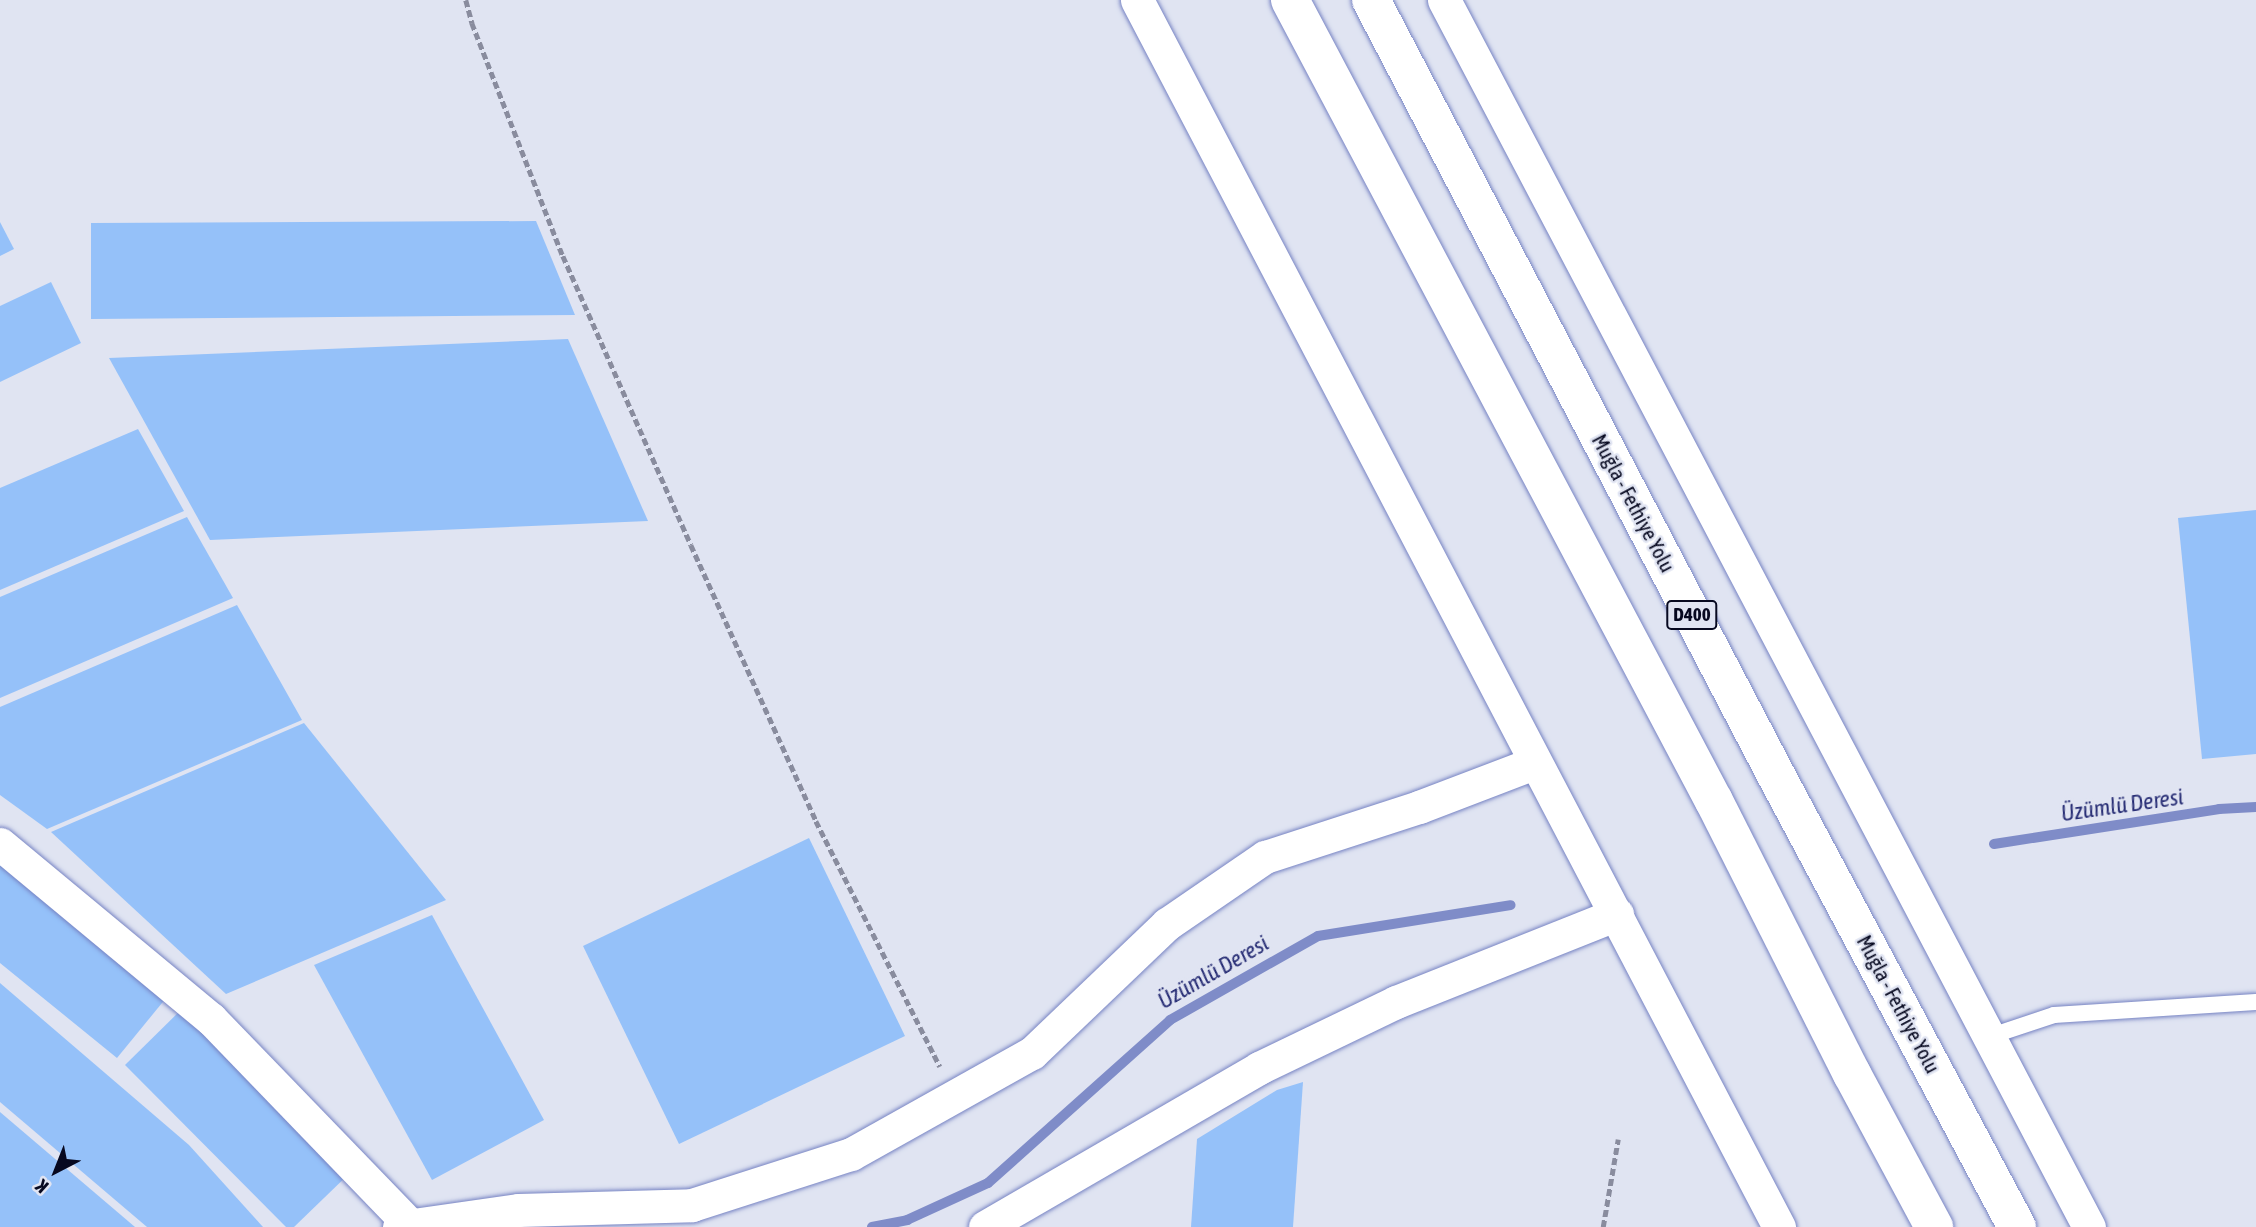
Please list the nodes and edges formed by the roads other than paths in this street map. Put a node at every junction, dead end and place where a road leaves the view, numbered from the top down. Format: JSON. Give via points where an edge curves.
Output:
{"nodes":[{"id":1,"x":1137,"y":0,"type":"edge"},
{"id":2,"x":1290,"y":0,"type":"edge"},
{"id":3,"x":1371,"y":0,"type":"edge"},
{"id":4,"x":1444,"y":0,"type":"edge"},
{"id":5,"x":1534,"y":763,"type":"junction"},
{"id":6,"x":0,"y":844,"type":"edge"},
{"id":7,"x":1617,"y":914,"type":"junction"},
{"id":8,"x":2256,"y":1002,"type":"edge"},
{"id":9,"x":1988,"y":1037,"type":"junction"},
{"id":10,"x":407,"y":1226,"type":"edge"},
{"id":11,"x":985,"y":1227,"type":"edge"},
{"id":12,"x":1779,"y":1227,"type":"edge"},
{"id":13,"x":1934,"y":1227,"type":"edge"},
{"id":14,"x":2017,"y":1227,"type":"edge"},
{"id":15,"x":2089,"y":1227,"type":"edge"}],
"edges":[{"from":1,"to":5,"type":"street"},
{"from":2,"to":13,"type":"highway"},
{"from":3,"to":14,"type":"highway","name":"Muğla - Fethiye Yolu","number":"D400"},
{"from":4,"to":9,"type":"street"},
{"from":5,"to":7,"type":"street"},
{"from":5,"to":10,"type":"street","via":[[1419,807],[1265,857],[1167,924],[1032,1053],[851,1154],[692,1205],[518,1210]]},
{"from":6,"to":10,"type":"street","via":[[211,1018]]},
{"from":7,"to":11,"type":"street","via":[[1396,1002],[1259,1068]]},
{"from":7,"to":12,"type":"street"},
{"from":8,"to":9,"type":"lane","via":[[2054,1015]]},
{"from":9,"to":15,"type":"street"}]}
